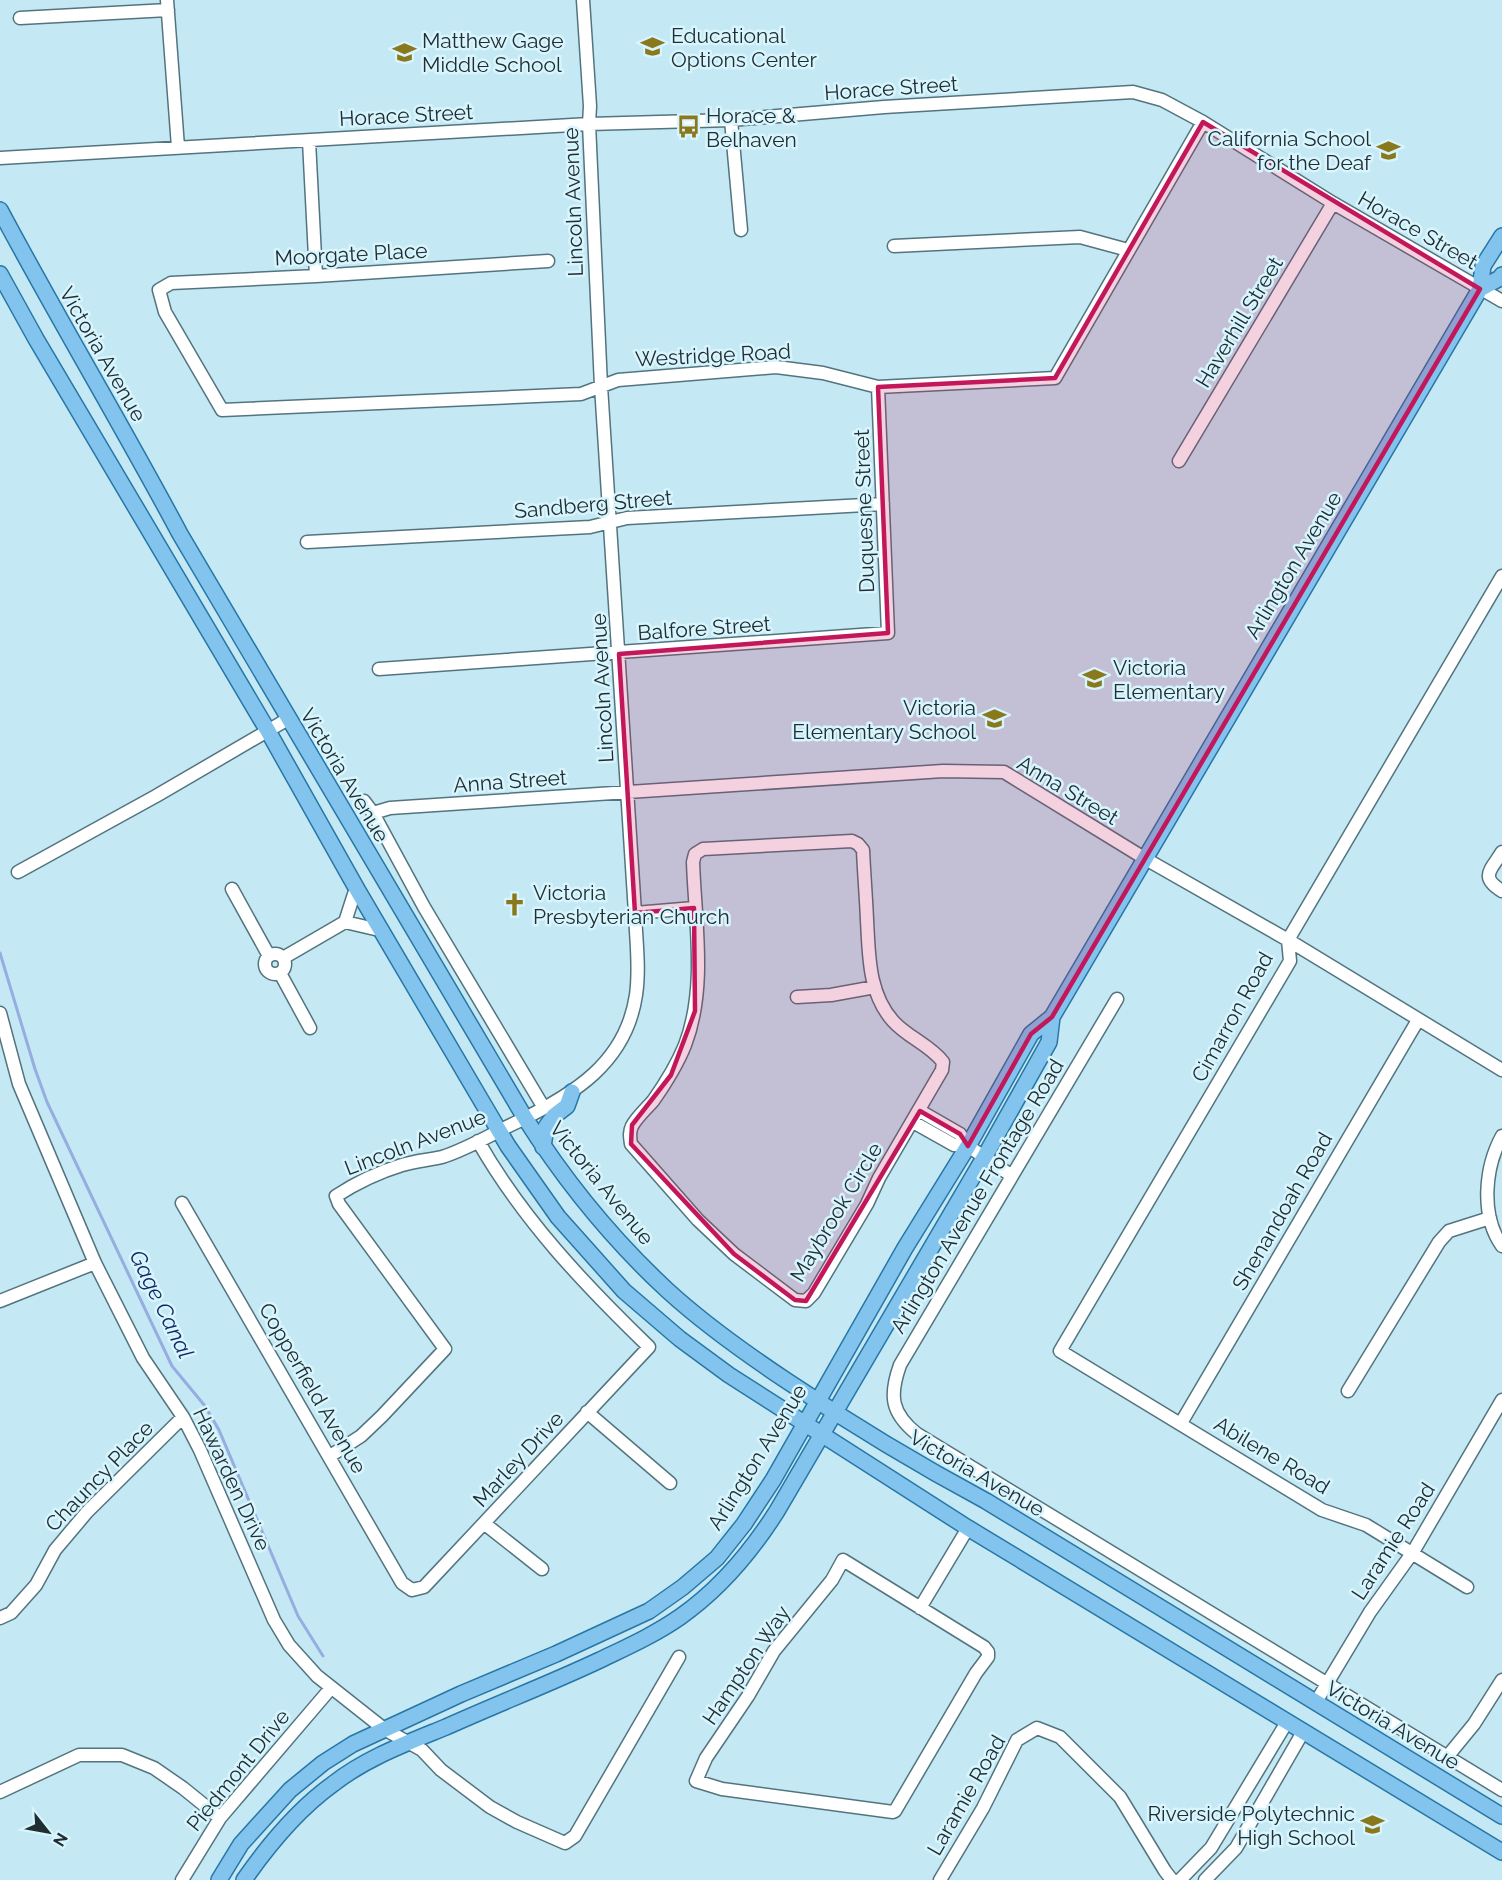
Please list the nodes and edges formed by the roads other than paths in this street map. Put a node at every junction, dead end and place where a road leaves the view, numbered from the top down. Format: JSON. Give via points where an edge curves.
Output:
{"nodes":[{"id":1,"x":583,"y":0,"type":"edge"},
{"id":2,"x":167,"y":5,"type":"edge"},
{"id":3,"x":21,"y":18,"type":"dead end"},
{"id":4,"x":731,"y":120,"type":"junction"},
{"id":5,"x":1203,"y":122,"type":"junction"},
{"id":6,"x":589,"y":124,"type":"junction"},
{"id":7,"x":309,"y":141,"type":"junction"},
{"id":8,"x":178,"y":147,"type":"junction"},
{"id":9,"x":0,"y":158,"type":"edge"},
{"id":10,"x":1333,"y":203,"type":"junction"},
{"id":11,"x":0,"y":210,"type":"edge"},
{"id":12,"x":741,"y":230,"type":"dead end"},
{"id":13,"x":1502,"y":236,"type":"edge"},
{"id":14,"x":894,"y":246,"type":"dead end"},
{"id":15,"x":1128,"y":250,"type":"junction"},
{"id":16,"x":548,"y":261,"type":"dead end"},
{"id":17,"x":0,"y":274,"type":"edge"},
{"id":18,"x":1502,"y":275,"type":"edge"},
{"id":19,"x":316,"y":276,"type":"junction"},
{"id":20,"x":1480,"y":289,"type":"junction"},
{"id":21,"x":1502,"y":301,"type":"edge"},
{"id":22,"x":601,"y":386,"type":"junction"},
{"id":23,"x":878,"y":387,"type":"junction"},
{"id":24,"x":222,"y":410,"type":"joint"},
{"id":25,"x":1179,"y":461,"type":"dead end"},
{"id":26,"x":883,"y":504,"type":"junction"},
{"id":27,"x":611,"y":521,"type":"junction"},
{"id":28,"x":307,"y":542,"type":"dead end"},
{"id":29,"x":1500,"y":582,"type":"edge"},
{"id":30,"x":888,"y":633,"type":"joint"},
{"id":31,"x":619,"y":654,"type":"junction"},
{"id":32,"x":379,"y":669,"type":"dead end"},
{"id":33,"x":288,"y":719,"type":"junction"},
{"id":34,"x":268,"y":731,"type":"junction"},
{"id":35,"x":627,"y":793,"type":"junction"},
{"id":36,"x":364,"y":801,"type":"dead end"},
{"id":37,"x":373,"y":813,"type":"junction"},
{"id":38,"x":1502,"y":852,"type":"edge"},
{"id":39,"x":1144,"y":858,"type":"junction"},
{"id":40,"x":18,"y":872,"type":"dead end"},
{"id":41,"x":232,"y":889,"type":"dead end"},
{"id":42,"x":358,"y":891,"type":"junction"},
{"id":43,"x":1502,"y":891,"type":"edge"},
{"id":44,"x":694,"y":908,"type":"junction"},
{"id":45,"x":635,"y":913,"type":"junction"},
{"id":46,"x":345,"y":922,"type":"junction"},
{"id":47,"x":380,"y":928,"type":"junction"},
{"id":48,"x":1288,"y":940,"type":"junction"},
{"id":49,"x":269,"y":956,"type":"junction"},
{"id":50,"x":283,"y":958,"type":"junction"},
{"id":51,"x":280,"y":973,"type":"junction"},
{"id":52,"x":875,"y":987,"type":"junction"},
{"id":53,"x":797,"y":998,"type":"dead end"},
{"id":54,"x":1117,"y":999,"type":"dead end"},
{"id":55,"x":0,"y":1013,"type":"edge"},
{"id":56,"x":1052,"y":1017,"type":"junction"},
{"id":57,"x":1418,"y":1020,"type":"junction"},
{"id":58,"x":310,"y":1028,"type":"dead end"},
{"id":59,"x":1502,"y":1070,"type":"edge"},
{"id":60,"x":572,"y":1092,"type":"junction"},
{"id":61,"x":544,"y":1108,"type":"junction"},
{"id":62,"x":920,"y":1111,"type":"junction"},
{"id":63,"x":525,"y":1118,"type":"junction"},
{"id":64,"x":913,"y":1122,"type":"junction"},
{"id":65,"x":499,"y":1131,"type":"junction"},
{"id":66,"x":1502,"y":1136,"type":"edge"},
{"id":67,"x":478,"y":1141,"type":"junction"},
{"id":68,"x":968,"y":1146,"type":"junction"},
{"id":69,"x":543,"y":1147,"type":"junction"},
{"id":70,"x":985,"y":1156,"type":"junction"},
{"id":71,"x":1012,"y":1176,"type":"junction"},
{"id":72,"x":182,"y":1203,"type":"dead end"},
{"id":73,"x":1490,"y":1218,"type":"junction"},
{"id":74,"x":1502,"y":1246,"type":"edge"},
{"id":75,"x":95,"y":1263,"type":"junction"},
{"id":76,"x":0,"y":1301,"type":"edge"},
{"id":77,"x":1060,"y":1351,"type":"joint"},
{"id":78,"x":1348,"y":1391,"type":"dead end"},
{"id":79,"x":1502,"y":1400,"type":"edge"},
{"id":80,"x":818,"y":1402,"type":"junction"},
{"id":81,"x":587,"y":1412,"type":"junction"},
{"id":82,"x":835,"y":1412,"type":"junction"},
{"id":83,"x":183,"y":1417,"type":"junction"},
{"id":84,"x":1180,"y":1423,"type":"junction"},
{"id":85,"x":805,"y":1424,"type":"junction"},
{"id":86,"x":822,"y":1434,"type":"junction"},
{"id":87,"x":330,"y":1456,"type":"junction"},
{"id":88,"x":670,"y":1483,"type":"dead end"},
{"id":89,"x":485,"y":1524,"type":"junction"},
{"id":90,"x":968,"y":1528,"type":"junction"},
{"id":91,"x":1413,"y":1552,"type":"junction"},
{"id":92,"x":542,"y":1569,"type":"dead end"},
{"id":93,"x":1467,"y":1587,"type":"dead end"},
{"id":94,"x":412,"y":1590,"type":"joint"},
{"id":95,"x":920,"y":1608,"type":"junction"},
{"id":96,"x":0,"y":1618,"type":"edge"},
{"id":97,"x":679,"y":1657,"type":"dead end"},
{"id":98,"x":1502,"y":1680,"type":"edge"},
{"id":99,"x":1328,"y":1683,"type":"junction"},
{"id":100,"x":331,"y":1688,"type":"junction"},
{"id":101,"x":1316,"y":1702,"type":"junction"},
{"id":102,"x":1287,"y":1722,"type":"junction"},
{"id":103,"x":384,"y":1729,"type":"junction"},
{"id":104,"x":1303,"y":1732,"type":"junction"},
{"id":105,"x":410,"y":1742,"type":"junction"},
{"id":106,"x":1447,"y":1756,"type":"junction"},
{"id":107,"x":1502,"y":1790,"type":"edge"},
{"id":108,"x":0,"y":1792,"type":"edge"},
{"id":109,"x":1502,"y":1816,"type":"edge"},
{"id":110,"x":220,"y":1818,"type":"junction"},
{"id":111,"x":1502,"y":1852,"type":"edge"},
{"id":112,"x":182,"y":1880,"type":"edge"},
{"id":113,"x":219,"y":1880,"type":"edge"},
{"id":114,"x":244,"y":1880,"type":"edge"},
{"id":115,"x":940,"y":1880,"type":"edge"},
{"id":116,"x":1172,"y":1880,"type":"edge"},
{"id":117,"x":1180,"y":1880,"type":"edge"},
{"id":118,"x":1205,"y":1880,"type":"edge"}],
"edges":[{"from":1,"to":6,"type":"street","name":"Lincoln Avenue"},
{"from":2,"to":3,"type":"street"},
{"from":2,"to":8,"type":"street"},
{"from":4,"to":5,"type":"street","name":"Horace Street","via":[[1133,92],[1161,100]]},
{"from":4,"to":6,"type":"street","name":"Horace Street"},
{"from":4,"to":12,"type":"street"},
{"from":5,"to":10,"type":"street","name":"Horace Street"},
{"from":5,"to":15,"type":"street","name":"Westridge Road"},
{"from":6,"to":7,"type":"street","name":"Horace Street"},
{"from":6,"to":22,"type":"street","name":"Lincoln Avenue"},
{"from":7,"to":8,"type":"street","name":"Horace Street"},
{"from":7,"to":19,"type":"street"},
{"from":8,"to":9,"type":"street","name":"Horace Street"},
{"from":10,"to":20,"type":"street","name":"Horace Street"},
{"from":10,"to":25,"type":"street","name":"Haverhill Street"},
{"from":11,"to":33,"type":"main road","name":"Victoria Avenue"},
{"from":13,"to":20,"type":"main road","name":"Arlington Avenue","via":[[1483,266]]},
{"from":14,"to":15,"type":"street","via":[[1080,237]]},
{"from":15,"to":23,"type":"street","name":"Westridge Road","via":[[1054,378]]},
{"from":16,"to":19,"type":"street","name":"Moorgate Place"},
{"from":17,"to":34,"type":"main road","name":"Victoria Avenue"},
{"from":18,"to":20,"type":"main road","name":"Arlington Avenue"},
{"from":19,"to":24,"type":"street","name":"Moorgate Place","via":[[171,283],[159,290],[165,312]]},
{"from":20,"to":21,"type":"street","name":"Horace Street"},
{"from":20,"to":39,"type":"main road","name":"Arlington Avenue"},
{"from":22,"to":23,"type":"street","name":"Westridge Road","via":[[618,380],[776,367],[823,373]]},
{"from":22,"to":24,"type":"street","name":"Westridge Road","via":[[581,394]]},
{"from":22,"to":27,"type":"street","name":"Lincoln Avenue"},
{"from":23,"to":26,"type":"street","name":"Duquesne Street"},
{"from":26,"to":27,"type":"street","name":"Sandberg Street"},
{"from":26,"to":30,"type":"street","name":"Duquesne Street"},
{"from":27,"to":28,"type":"street","name":"Sandberg Street","via":[[590,526]]},
{"from":27,"to":31,"type":"street","name":"Lincoln Avenue"},
{"from":29,"to":48,"type":"street","name":"Cimarron Road"},
{"from":30,"to":31,"type":"street","name":"Balfore Street"},
{"from":31,"to":32,"type":"street","name":"Balfore Street"},
{"from":31,"to":35,"type":"street","name":"Lincoln Avenue"},
{"from":33,"to":34,"type":"street"},
{"from":33,"to":63,"type":"main road","name":"Victoria Avenue"},
{"from":34,"to":40,"type":"street"},
{"from":34,"to":42,"type":"main road","name":"Victoria Avenue"},
{"from":35,"to":37,"type":"street","name":"Anna Street","via":[[390,808]]},
{"from":35,"to":39,"type":"street","name":"Anna Street","via":[[943,771],[1004,772]]},
{"from":35,"to":45,"type":"street","name":"Lincoln Avenue"},
{"from":36,"to":37,"type":"street"},
{"from":37,"to":61,"type":"street","via":[[424,907]]},
{"from":38,"to":43,"type":"street","via":[[1489,880]]},
{"from":39,"to":48,"type":"street","name":"Anna Street"},
{"from":39,"to":56,"type":"main road","name":"Arlington Avenue"},
{"from":41,"to":49,"type":"street"},
{"from":42,"to":46,"type":"street"},
{"from":42,"to":47,"type":"main road","name":"Victoria Avenue"},
{"from":44,"to":45,"type":"street"},
{"from":44,"to":52,"type":"street","via":[[693,862],[703,849],[852,841],[862,850]]},
{"from":44,"to":64,"type":"street","name":"Maybrook Circle","via":[[698,978],[695,1011],[671,1074],[629,1134],[631,1144],[698,1220],[769,1281],[795,1300],[806,1301]]},
{"from":45,"to":60,"type":"street","name":"Lincoln Avenue","via":[[638,976],[631,1014],[608,1059]]},
{"from":46,"to":47,"type":"street"},
{"from":46,"to":50,"type":"street"},
{"from":47,"to":65,"type":"main road","name":"Victoria Avenue"},
{"from":48,"to":57,"type":"street","name":"Anna Street"},
{"from":48,"to":77,"type":"street","name":"Cimarron Road","via":[[1290,961]]},
{"from":49,"to":50,"type":"street","via":[[277,954]]},
{"from":49,"to":51,"type":"street","via":[[264,962],[266,970]]},
{"from":50,"to":51,"type":"street","via":[[285,966]]},
{"from":51,"to":58,"type":"street"},
{"from":52,"to":53,"type":"street"},
{"from":52,"to":62,"type":"street","via":[[892,1020],[943,1062]]},
{"from":54,"to":71,"type":"street","name":"Arlington Avenue Frontage Road"},
{"from":55,"to":75,"type":"street","name":"Hawarden Drive","via":[[19,1084]]},
{"from":56,"to":68,"type":"main road","name":"Arlington Avenue","via":[[1031,1034]]},
{"from":56,"to":70,"type":"main road","name":"Arlington Avenue","via":[[1049,1042]]},
{"from":57,"to":59,"type":"street","name":"Anna Street"},
{"from":57,"to":84,"type":"street","name":"Shenandoah Road"},
{"from":60,"to":61,"type":"street","name":"Lincoln Avenue"},
{"from":60,"to":69,"type":"main road","via":[[567,1106],[546,1127]]},
{"from":61,"to":63,"type":"street","name":"Lincoln Avenue"},
{"from":62,"to":64,"type":"street"},
{"from":62,"to":68,"type":"street","via":[[960,1134]]},
{"from":63,"to":65,"type":"street","name":"Lincoln Avenue"},
{"from":63,"to":69,"type":"main road","name":"Victoria Avenue"},
{"from":64,"to":68,"type":"street","via":[[954,1145]]},
{"from":65,"to":67,"type":"street","name":"Lincoln Avenue"},
{"from":65,"to":85,"type":"main road","name":"Victoria Avenue","via":[[558,1217],[624,1291],[680,1339]]},
{"from":66,"to":73,"type":"street","via":[[1494,1151],[1487,1184]]},
{"from":67,"to":81,"type":"street","name":"Marley Drive","via":[[534,1225],[594,1294],[649,1347]]},
{"from":67,"to":87,"type":"street","name":"Lincoln Avenue","via":[[444,1156],[378,1173],[336,1196],[446,1349],[361,1436]]},
{"from":68,"to":70,"type":"street"},
{"from":68,"to":80,"type":"main road","name":"Arlington Avenue"},
{"from":69,"to":80,"type":"main road","name":"Victoria Avenue","via":[[602,1223],[668,1291],[743,1352]]},
{"from":70,"to":71,"type":"street"},
{"from":70,"to":82,"type":"main road","name":"Arlington Avenue"},
{"from":71,"to":99,"type":"street","name":"Arlington Avenue Frontage Road","via":[[900,1365],[893,1385],[901,1419],[917,1434]]},
{"from":72,"to":87,"type":"street","name":"Copperfield Avenue"},
{"from":73,"to":74,"type":"street"},
{"from":73,"to":78,"type":"street","via":[[1449,1231],[1439,1242]]},
{"from":75,"to":76,"type":"street"},
{"from":75,"to":83,"type":"street","name":"Hawarden Drive","via":[[143,1358]]},
{"from":77,"to":84,"type":"street","name":"Abilene Road"},
{"from":79,"to":91,"type":"street","name":"Laramie Road"},
{"from":80,"to":82,"type":"main road","name":"Victoria Avenue"},
{"from":80,"to":85,"type":"main road","name":"Arlington Avenue"},
{"from":81,"to":88,"type":"street"},
{"from":81,"to":89,"type":"street","name":"Marley Drive"},
{"from":82,"to":86,"type":"main road","name":"Arlington Avenue"},
{"from":82,"to":101,"type":"main road","name":"Victoria Avenue"},
{"from":83,"to":96,"type":"street","name":"Chauncy Place","via":[[87,1512],[55,1550],[36,1585],[11,1613]]},
{"from":83,"to":100,"type":"street","name":"Hawarden Drive","via":[[274,1620],[289,1645]]},
{"from":84,"to":91,"type":"street","name":"Abilene Road","via":[[1322,1510],[1366,1525]]},
{"from":85,"to":86,"type":"main road","name":"Victoria Avenue"},
{"from":85,"to":103,"type":"main road","name":"Arlington Avenue","via":[[744,1524],[717,1558],[683,1587],[638,1616]]},
{"from":86,"to":90,"type":"main road","name":"Victoria Avenue"},
{"from":86,"to":105,"type":"main road","name":"Arlington Avenue","via":[[760,1537],[717,1587],[681,1616],[652,1635],[557,1680]]},
{"from":87,"to":94,"type":"street","name":"Copperfield Avenue","via":[[402,1583]]},
{"from":89,"to":92,"type":"street"},
{"from":89,"to":94,"type":"street","name":"Marley Drive","via":[[424,1587]]},
{"from":90,"to":95,"type":"street"},
{"from":90,"to":102,"type":"main road","name":"Victoria Avenue"},
{"from":91,"to":93,"type":"street","name":"Abilene Road"},
{"from":91,"to":99,"type":"street","name":"Laramie Road","via":[[1370,1612]]},
{"from":95,"to":95,"type":"street","name":"Hampton Way","via":[[843,1560],[832,1580],[774,1652],[706,1758],[696,1781],[722,1789],[895,1811],[988,1657],[984,1647]]},
{"from":97,"to":105,"type":"street","name":"Hawarden Drive","via":[[569,1842],[560,1842],[484,1804]]},
{"from":98,"to":106,"type":"street","via":[[1474,1724]]},
{"from":99,"to":101,"type":"street","name":"Laramie Road"},
{"from":99,"to":106,"type":"street"},
{"from":100,"to":103,"type":"street","name":"Hawarden Drive"},
{"from":100,"to":110,"type":"street","name":"Piedmont Drive"},
{"from":101,"to":109,"type":"main road","name":"Victoria Avenue"},
{"from":102,"to":104,"type":"main road","name":"Victoria Avenue"},
{"from":102,"to":117,"type":"street","via":[[1211,1848]]},
{"from":103,"to":105,"type":"street","name":"Hawarden Drive"},
{"from":103,"to":113,"type":"main road","name":"Arlington Avenue","via":[[343,1750],[290,1790],[241,1844]]},
{"from":104,"to":111,"type":"main road","name":"Victoria Avenue"},
{"from":104,"to":118,"type":"street","via":[[1236,1848]]},
{"from":105,"to":114,"type":"main road","name":"Arlington Avenue","via":[[363,1764],[312,1800],[284,1827]]},
{"from":106,"to":107,"type":"street"},
{"from":108,"to":110,"type":"street","via":[[79,1755],[122,1755],[154,1768]]},
{"from":110,"to":112,"type":"street","name":"Piedmont Drive"},
{"from":115,"to":116,"type":"street","name":"Laramie Road","via":[[1017,1740],[1036,1728],[1060,1737],[1120,1797]]}]}
